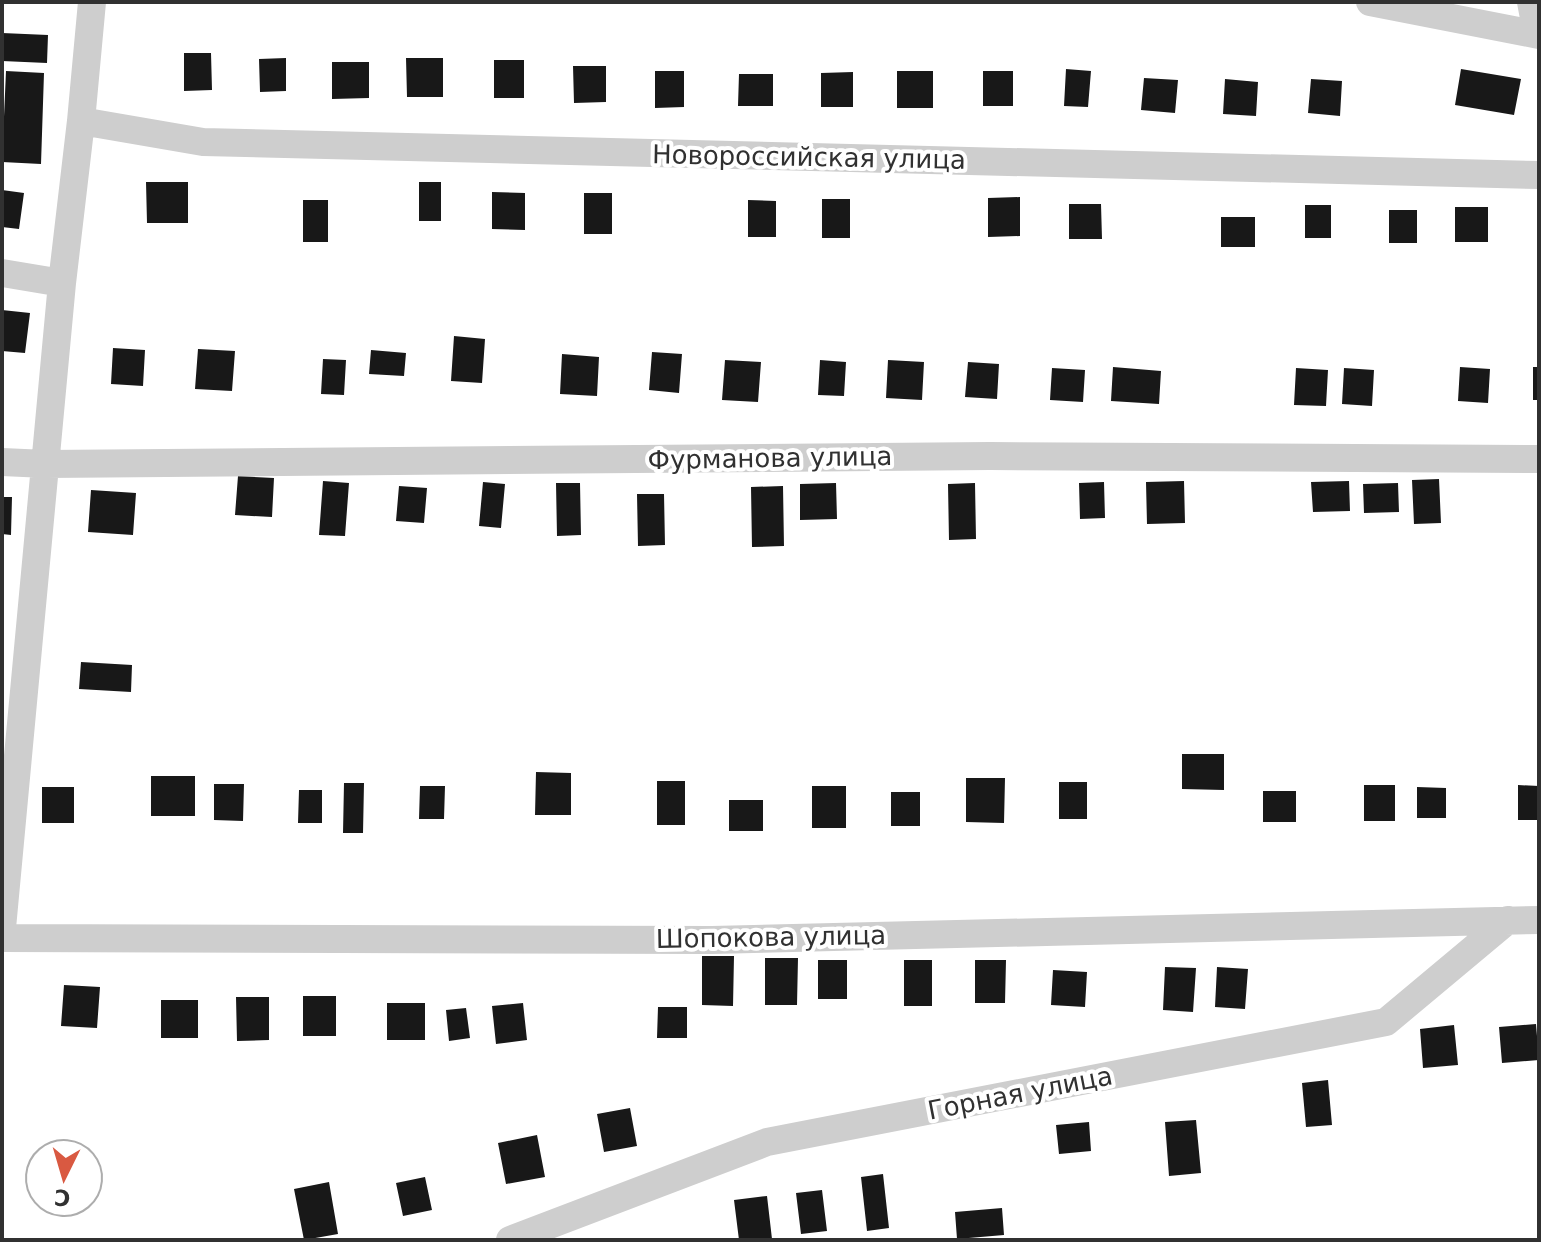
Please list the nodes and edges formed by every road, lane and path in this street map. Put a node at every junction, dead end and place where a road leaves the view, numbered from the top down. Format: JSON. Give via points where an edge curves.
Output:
{"nodes":[{"id":1,"x":92,"y":2,"type":"edge"},
{"id":2,"x":1370,"y":2,"type":"edge"},
{"id":3,"x":1531,"y":2,"type":"edge"},
{"id":4,"x":1538,"y":35,"type":"edge"},
{"id":5,"x":81,"y":121,"type":"junction"},
{"id":6,"x":1539,"y":175,"type":"edge"},
{"id":7,"x":2,"y":273,"type":"edge"},
{"id":8,"x":62,"y":283,"type":"junction"},
{"id":9,"x":1539,"y":459,"type":"edge"},
{"id":10,"x":2,"y":462,"type":"edge"},
{"id":11,"x":46,"y":464,"type":"junction"},
{"id":12,"x":1508,"y":920,"type":"junction"},
{"id":13,"x":1539,"y":920,"type":"edge"},
{"id":14,"x":2,"y":928,"type":"edge"},
{"id":15,"x":2,"y":938,"type":"edge"},
{"id":16,"x":510,"y":1240,"type":"edge"}],
"edges":[{"from":1,"to":5,"type":"street"},
{"from":2,"to":4,"type":"street"},
{"from":3,"to":4,"type":"street"},
{"from":5,"to":6,"type":"street","name":"Новороссийская улица","via":[[203,142]]},
{"from":5,"to":8,"type":"street"},
{"from":7,"to":8,"type":"street"},
{"from":8,"to":11,"type":"street"},
{"from":9,"to":11,"type":"street","name":"Фурманова улица","via":[[974,456]]},
{"from":10,"to":11,"type":"street","name":"Фурманова улица"},
{"from":11,"to":14,"type":"street"},
{"from":12,"to":13,"type":"street","name":"Шопокова улица"},
{"from":12,"to":15,"type":"street","name":"Шопокова улица","via":[[712,940]]},
{"from":12,"to":16,"type":"street","name":"Горная улица","via":[[1386,1022],[767,1142]]}]}
